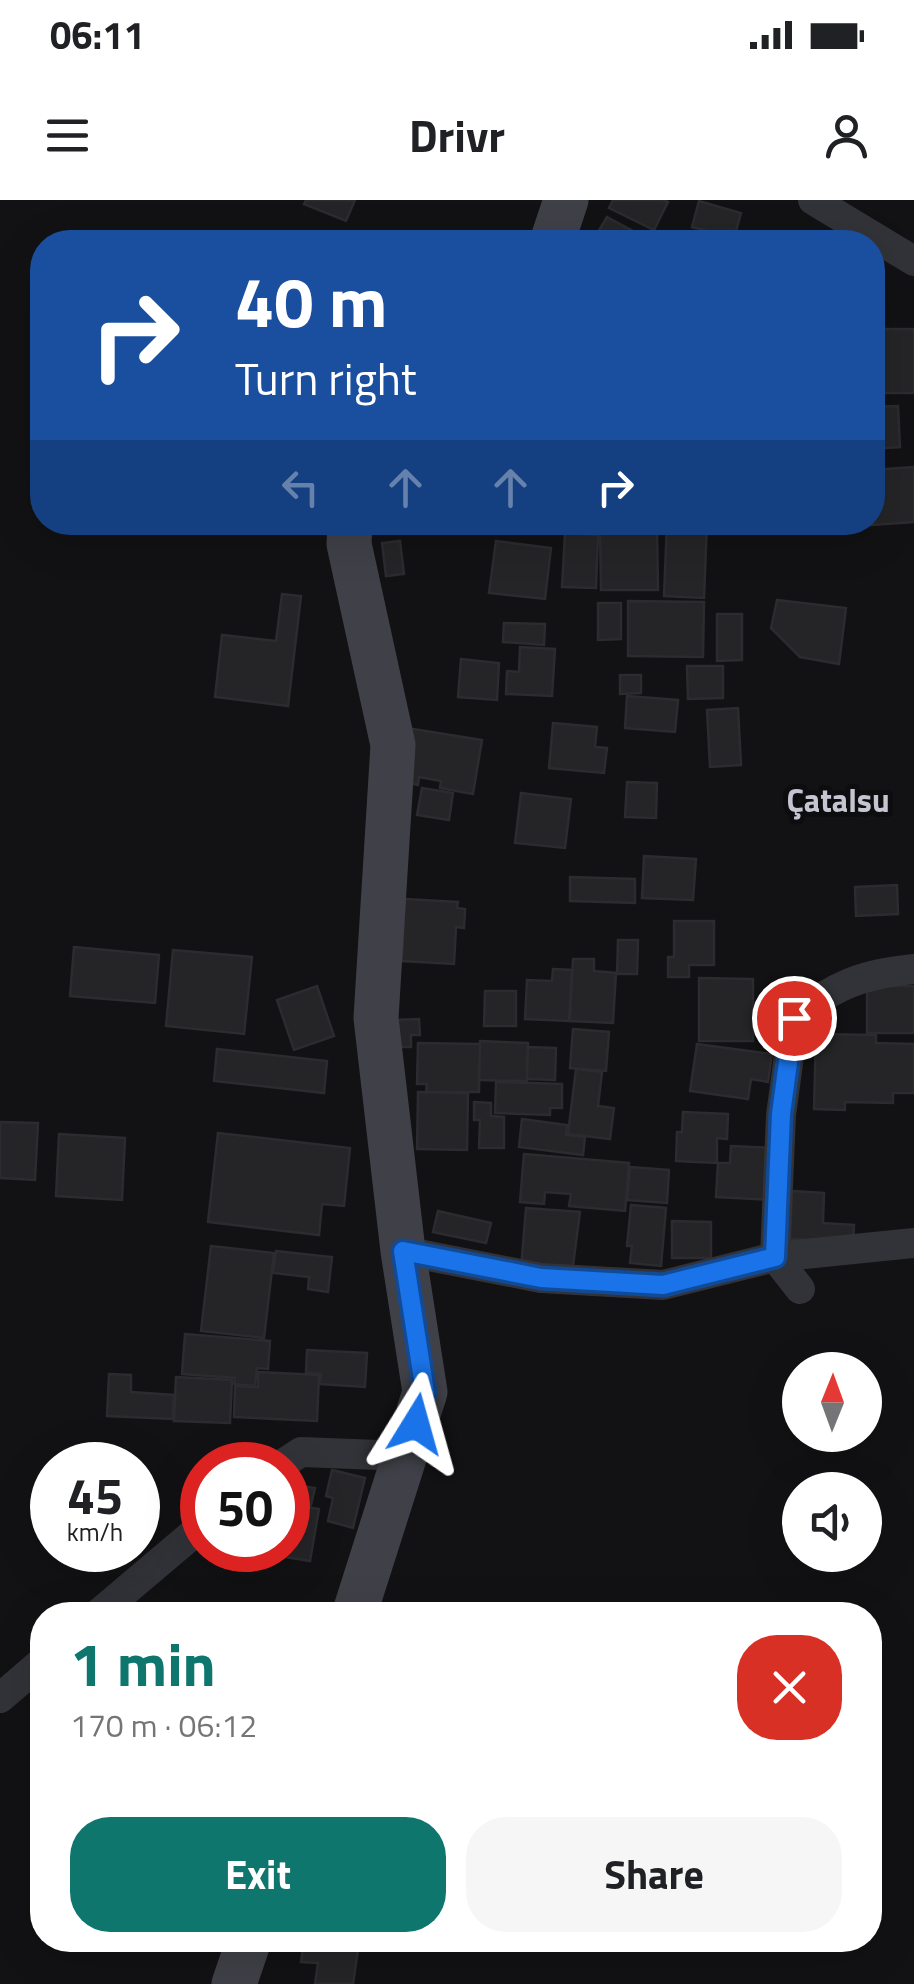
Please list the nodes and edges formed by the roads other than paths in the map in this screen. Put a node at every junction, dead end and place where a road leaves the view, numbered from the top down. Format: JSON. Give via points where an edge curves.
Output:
{"nodes":[{"id":1,"x":566,"y":200,"type":"edge"},
{"id":2,"x":813,"y":200,"type":"edge"},
{"id":3,"x":556,"y":230,"type":"edge"},
{"id":4,"x":862,"y":230,"type":"edge"},
{"id":5,"x":885,"y":244,"type":"edge"},
{"id":6,"x":914,"y":262,"type":"edge"},
{"id":7,"x":350,"y":535,"type":"edge"},
{"id":8,"x":914,"y":969,"type":"edge"},
{"id":9,"x":914,"y":1243,"type":"edge"},
{"id":10,"x":403,"y":1251,"type":"junction"},
{"id":11,"x":775,"y":1257,"type":"junction"},
{"id":12,"x":800,"y":1288,"type":"dead end"},
{"id":13,"x":310,"y":1452,"type":"edge"},
{"id":14,"x":406,"y":1456,"type":"junction"},
{"id":15,"x":180,"y":1545,"type":"edge"},
{"id":16,"x":113,"y":1602,"type":"edge"},
{"id":17,"x":358,"y":1602,"type":"edge"},
{"id":18,"x":30,"y":1672,"type":"edge"},
{"id":19,"x":0,"y":1698,"type":"edge"},
{"id":20,"x":245,"y":1952,"type":"edge"},
{"id":21,"x":234,"y":1984,"type":"edge"}],
"edges":[{"from":1,"to":3,"type":"main road"},
{"from":2,"to":4,"type":"street"},
{"from":5,"to":6,"type":"street"},
{"from":7,"to":10,"type":"main road","via":[[393,745],[376,1018]]},
{"from":8,"to":11,"type":"street","via":[[872,973],[821,995],[794,1018],[781,1114]]},
{"from":9,"to":11,"type":"street"},
{"from":10,"to":11,"type":"street","via":[[541,1278],[663,1285]]},
{"from":10,"to":14,"type":"main road","via":[[425,1392]]},
{"from":11,"to":12,"type":"street"},
{"from":13,"to":14,"type":"street"},
{"from":14,"to":17,"type":"main road"},
{"from":15,"to":16,"type":"street"},
{"from":18,"to":19,"type":"street"},
{"from":20,"to":21,"type":"main road"}]}
